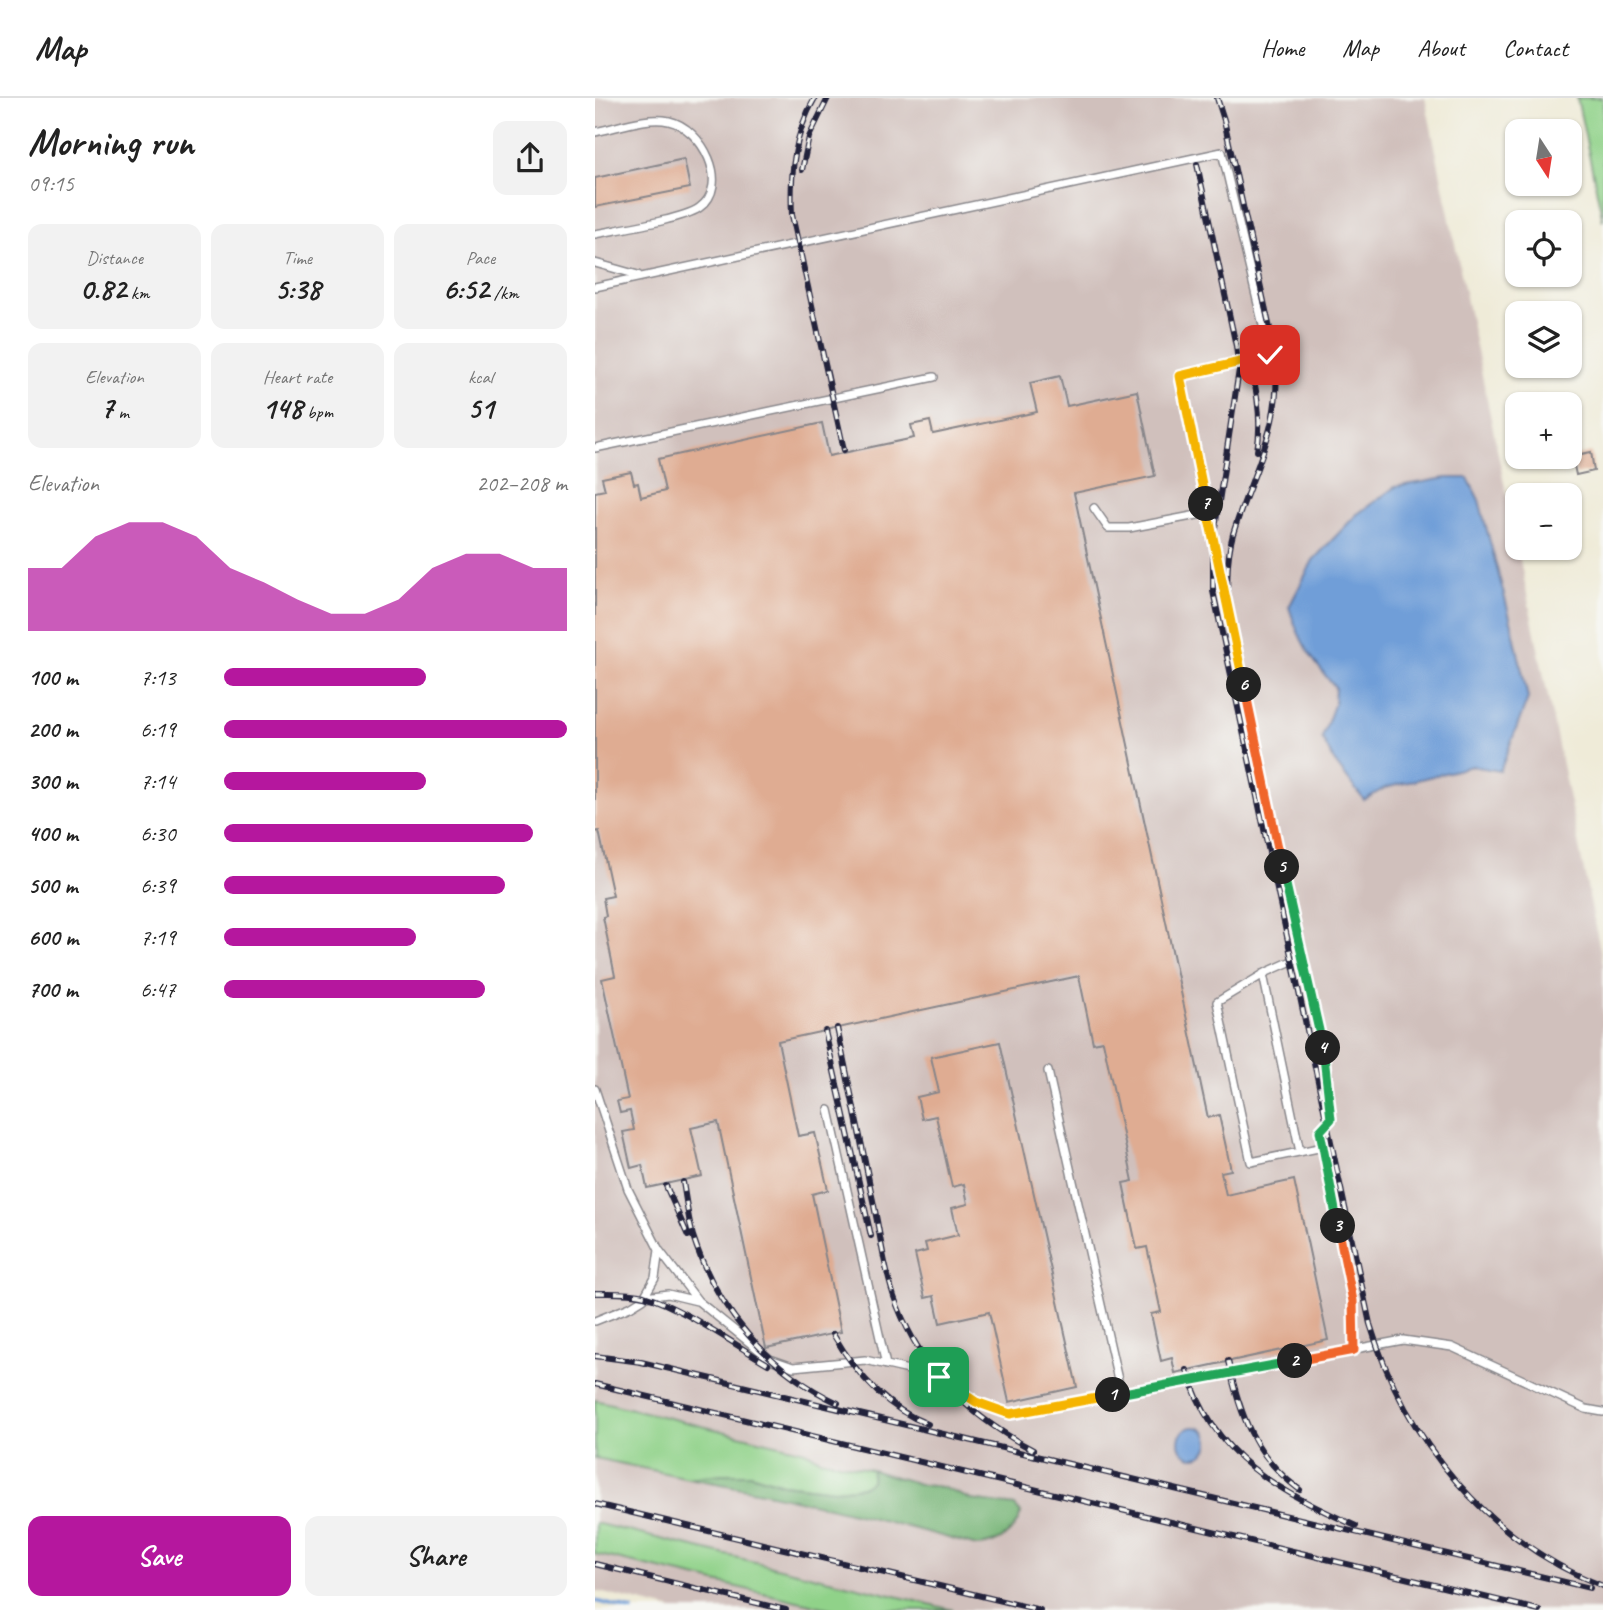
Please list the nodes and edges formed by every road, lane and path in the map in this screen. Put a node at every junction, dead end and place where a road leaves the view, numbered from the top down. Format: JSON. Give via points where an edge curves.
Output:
{"nodes":[{"id":1,"x":595,"y":132,"type":"edge"},
{"id":2,"x":595,"y":234,"type":"edge"},
{"id":3,"x":595,"y":263,"type":"edge"},
{"id":4,"x":641,"y":276,"type":"junction"},
{"id":5,"x":595,"y":287,"type":"edge"},
{"id":6,"x":934,"y":377,"type":"dead end"},
{"id":7,"x":595,"y":448,"type":"edge"},
{"id":8,"x":1094,"y":508,"type":"dead end"},
{"id":9,"x":1208,"y":513,"type":"junction"},
{"id":10,"x":1303,"y":956,"type":"junction"},
{"id":11,"x":1263,"y":974,"type":"junction"},
{"id":12,"x":1048,"y":1071,"type":"dead end"},
{"id":13,"x":595,"y":1089,"type":"edge"},
{"id":14,"x":829,"y":1110,"type":"dead end"},
{"id":15,"x":1323,"y":1147,"type":"junction"},
{"id":16,"x":1300,"y":1152,"type":"junction"},
{"id":17,"x":659,"y":1251,"type":"junction"},
{"id":18,"x":645,"y":1297,"type":"junction"},
{"id":19,"x":698,"y":1301,"type":"junction"},
{"id":20,"x":595,"y":1321,"type":"edge"},
{"id":21,"x":1354,"y":1350,"type":"junction"},
{"id":22,"x":886,"y":1365,"type":"junction"},
{"id":23,"x":1121,"y":1394,"type":"junction"},
{"id":24,"x":1603,"y":1412,"type":"edge"}],
"edges":[{"from":1,"to":2,"type":"lane","via":[[653,120],[678,124],[702,145],[713,183],[708,200],[692,212]]},
{"from":3,"to":4,"type":"lane"},
{"from":4,"to":5,"type":"lane"},
{"from":4,"to":9,"type":"lane","via":[[1222,152],[1270,355],[1180,376]]},
{"from":6,"to":7,"type":"lane"},
{"from":8,"to":9,"type":"lane","via":[[1108,528]]},
{"from":9,"to":10,"type":"lane"},
{"from":10,"to":11,"type":"lane"},
{"from":10,"to":15,"type":"lane","via":[[1322,1041],[1331,1119],[1320,1131]]},
{"from":11,"to":16,"type":"lane"},
{"from":11,"to":16,"type":"lane","via":[[1217,1002],[1251,1162]]},
{"from":12,"to":23,"type":"lane"},
{"from":13,"to":17,"type":"lane","via":[[628,1189]]},
{"from":14,"to":22,"type":"lane"},
{"from":15,"to":16,"type":"lane"},
{"from":15,"to":21,"type":"lane","via":[[1353,1301]]},
{"from":17,"to":18,"type":"lane","via":[[655,1278]]},
{"from":17,"to":19,"type":"lane"},
{"from":18,"to":19,"type":"lane","via":[[668,1294]]},
{"from":18,"to":20,"type":"lane"},
{"from":19,"to":22,"type":"lane","via":[[770,1359],[793,1367],[865,1360]]},
{"from":21,"to":23,"type":"lane"},
{"from":21,"to":24,"type":"lane","via":[[1403,1340],[1452,1348],[1586,1409]]},
{"from":22,"to":23,"type":"lane","via":[[939,1377],[976,1402],[1010,1414]]}]}
